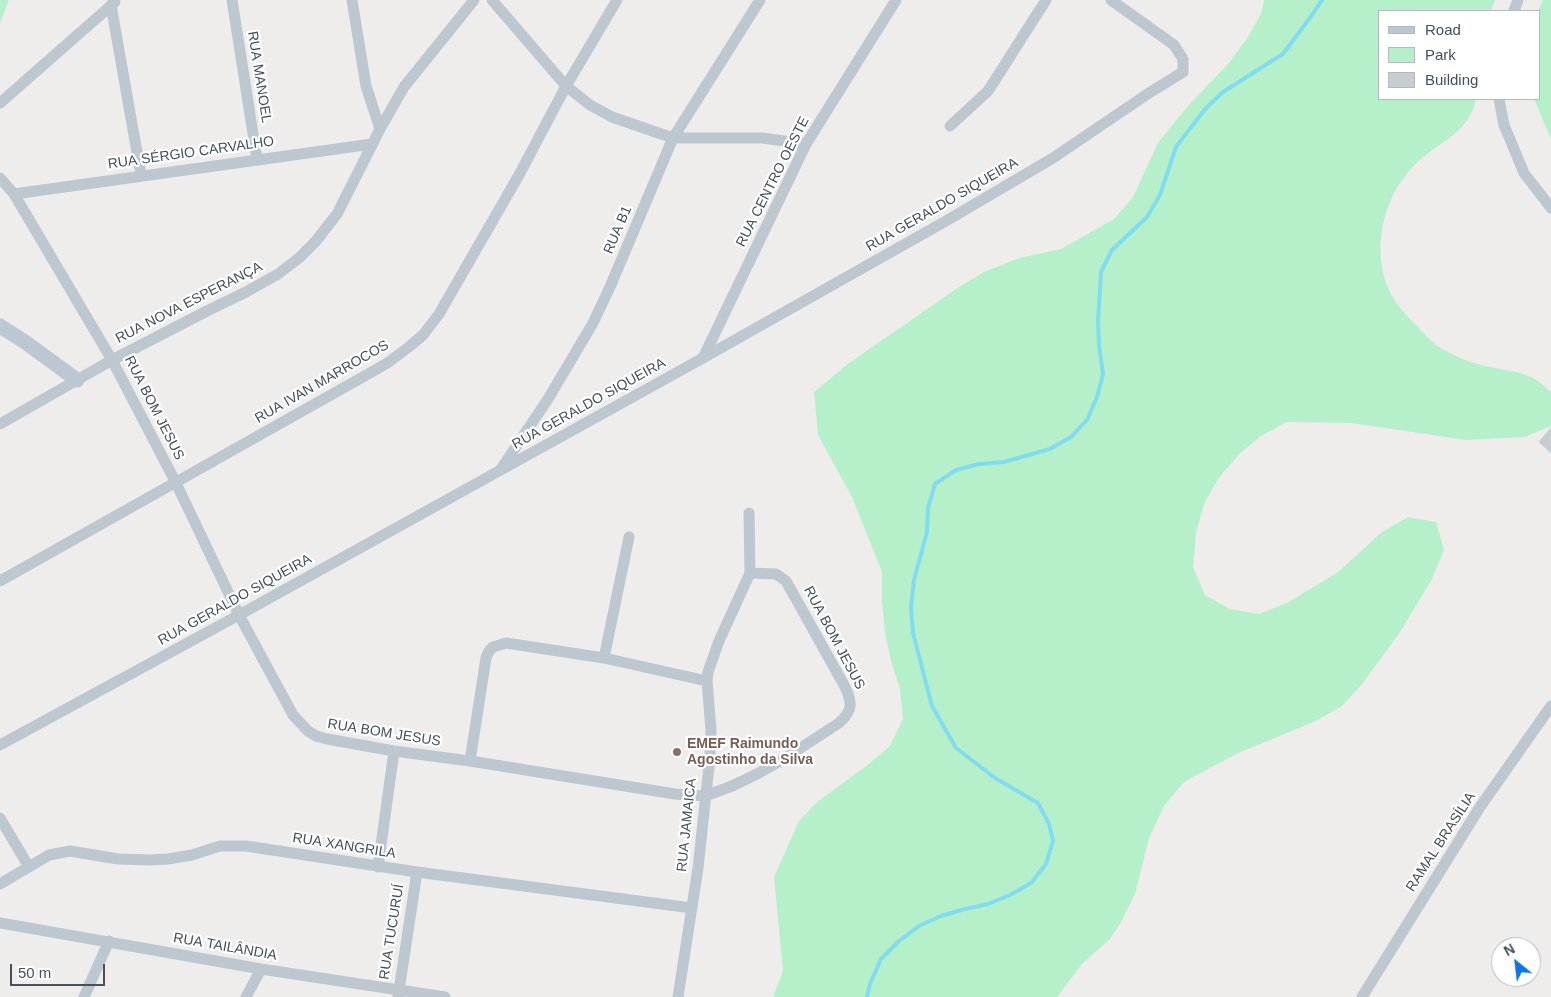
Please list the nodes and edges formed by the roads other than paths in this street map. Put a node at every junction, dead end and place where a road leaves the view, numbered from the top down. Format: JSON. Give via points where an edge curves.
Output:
{"nodes":[{"id":1,"x":232,"y":0,"type":"edge"},
{"id":2,"x":352,"y":0,"type":"edge"},
{"id":3,"x":474,"y":0,"type":"edge"},
{"id":4,"x":492,"y":0,"type":"edge"},
{"id":5,"x":617,"y":0,"type":"edge"},
{"id":6,"x":760,"y":0,"type":"edge"},
{"id":7,"x":896,"y":0,"type":"edge"},
{"id":8,"x":1046,"y":0,"type":"edge"},
{"id":9,"x":1111,"y":0,"type":"edge"},
{"id":10,"x":114,"y":3,"type":"edge"},
{"id":11,"x":466,"y":5,"type":"edge"},
{"id":12,"x":566,"y":86,"type":"junction"},
{"id":13,"x":1499,"y":100,"type":"edge"},
{"id":14,"x":0,"y":103,"type":"edge"},
{"id":15,"x":950,"y":126,"type":"dead end"},
{"id":16,"x":380,"y":129,"type":"junction"},
{"id":17,"x":673,"y":138,"type":"junction"},
{"id":18,"x":372,"y":144,"type":"junction"},
{"id":19,"x":806,"y":144,"type":"junction"},
{"id":20,"x":257,"y":159,"type":"junction"},
{"id":21,"x":141,"y":175,"type":"junction"},
{"id":22,"x":0,"y":178,"type":"edge"},
{"id":23,"x":14,"y":194,"type":"junction"},
{"id":24,"x":1551,"y":208,"type":"edge"},
{"id":25,"x":0,"y":326,"type":"edge"},
{"id":26,"x":703,"y":358,"type":"junction"},
{"id":27,"x":112,"y":360,"type":"junction"},
{"id":28,"x":77,"y":380,"type":"junction"},
{"id":29,"x":0,"y":424,"type":"edge"},
{"id":30,"x":500,"y":471,"type":"junction"},
{"id":31,"x":176,"y":484,"type":"junction"},
{"id":32,"x":749,"y":513,"type":"dead end"},
{"id":33,"x":628,"y":537,"type":"dead end"},
{"id":34,"x":750,"y":573,"type":"junction"},
{"id":35,"x":0,"y":581,"type":"edge"},
{"id":36,"x":239,"y":616,"type":"junction"},
{"id":37,"x":604,"y":658,"type":"junction"},
{"id":38,"x":707,"y":681,"type":"junction"},
{"id":39,"x":1551,"y":706,"type":"edge"},
{"id":40,"x":0,"y":745,"type":"edge"},
{"id":41,"x":394,"y":751,"type":"junction"},
{"id":42,"x":470,"y":761,"type":"junction"},
{"id":43,"x":705,"y":796,"type":"junction"},
{"id":44,"x":0,"y":818,"type":"edge"},
{"id":45,"x":378,"y":866,"type":"junction"},
{"id":46,"x":29,"y":867,"type":"junction"},
{"id":47,"x":417,"y":872,"type":"junction"},
{"id":48,"x":0,"y":884,"type":"edge"},
{"id":49,"x":692,"y":908,"type":"junction"},
{"id":50,"x":0,"y":923,"type":"edge"},
{"id":51,"x":110,"y":941,"type":"junction"},
{"id":52,"x":261,"y":969,"type":"junction"},
{"id":53,"x":399,"y":993,"type":"edge"},
{"id":54,"x":84,"y":997,"type":"edge"},
{"id":55,"x":246,"y":997,"type":"edge"},
{"id":56,"x":445,"y":997,"type":"edge"},
{"id":57,"x":678,"y":997,"type":"edge"},
{"id":58,"x":1362,"y":997,"type":"edge"}],
"edges":[{"from":1,"to":20,"type":"street","name":"RUA MANOEL"},
{"from":2,"to":16,"type":"street","via":[[366,86]]},
{"from":3,"to":11,"type":"street","name":"RUA NOVA ESPERANÇA"},
{"from":4,"to":12,"type":"street"},
{"from":5,"to":12,"type":"street","name":"RUA IVAN MARROCOS"},
{"from":6,"to":17,"type":"street","name":"RUA B1"},
{"from":7,"to":19,"type":"street","name":"RUA CENTRO OESTE"},
{"from":8,"to":15,"type":"street","via":[[988,91]]},
{"from":9,"to":26,"type":"street","name":"RUA GERALDO SIQUEIRA","via":[[1174,45],[1183,59],[1183,72],[1053,158]]},
{"from":10,"to":14,"type":"street"},
{"from":10,"to":21,"type":"street"},
{"from":11,"to":16,"type":"street","name":"RUA NOVA ESPERANÇA","via":[[404,87]]},
{"from":12,"to":17,"type":"street","via":[[612,117]]},
{"from":12,"to":31,"type":"street","name":"RUA IVAN MARROCOS","via":[[458,283],[423,335],[389,362]]},
{"from":13,"to":24,"type":"street","via":[[1504,125],[1524,174]]},
{"from":16,"to":18,"type":"street","name":"RUA NOVA ESPERANÇA"},
{"from":17,"to":19,"type":"street","via":[[762,138]]},
{"from":17,"to":30,"type":"street","name":"RUA B1","via":[[593,323]]},
{"from":18,"to":20,"type":"street","name":"RUA SÉRGIO CARVALHO"},
{"from":18,"to":27,"type":"street","name":"RUA NOVA ESPERANÇA","via":[[337,214],[299,258],[246,292]]},
{"from":19,"to":26,"type":"street","name":"RUA CENTRO OESTE"},
{"from":20,"to":21,"type":"street","name":"RUA SÉRGIO CARVALHO"},
{"from":21,"to":23,"type":"street","name":"RUA SÉRGIO CARVALHO"},
{"from":22,"to":23,"type":"street","name":"RUA BOM JESUS"},
{"from":23,"to":27,"type":"street","name":"RUA BOM JESUS"},
{"from":25,"to":28,"type":"street"},
{"from":26,"to":30,"type":"street","name":"RUA GERALDO SIQUEIRA"},
{"from":27,"to":28,"type":"street","name":"RUA NOVA ESPERANÇA"},
{"from":27,"to":31,"type":"street","name":"RUA BOM JESUS"},
{"from":28,"to":29,"type":"street","name":"RUA NOVA ESPERANÇA"},
{"from":30,"to":36,"type":"street","name":"RUA GERALDO SIQUEIRA"},
{"from":31,"to":35,"type":"street","name":"RUA IVAN MARROCOS"},
{"from":31,"to":36,"type":"street","name":"RUA BOM JESUS"},
{"from":32,"to":34,"type":"street","name":"RUA JAMAICA"},
{"from":33,"to":37,"type":"street"},
{"from":34,"to":38,"type":"street","name":"RUA JAMAICA","via":[[719,641]]},
{"from":34,"to":43,"type":"street","name":"RUA BOM JESUS","via":[[776,574],[786,581],[850,696],[850,709],[839,723],[782,760]]},
{"from":36,"to":40,"type":"street","name":"RUA GERALDO SIQUEIRA"},
{"from":36,"to":41,"type":"street","name":"RUA BOM JESUS","via":[[301,726],[316,736]]},
{"from":37,"to":38,"type":"street"},
{"from":37,"to":42,"type":"street","via":[[506,643],[493,647],[486,658]]},
{"from":38,"to":43,"type":"street","name":"RUA JAMAICA","via":[[711,730]]},
{"from":39,"to":58,"type":"street","name":"RAMAL BRASÍLIA","via":[[1480,808]]},
{"from":41,"to":42,"type":"street","name":"RUA BOM JESUS"},
{"from":41,"to":45,"type":"street"},
{"from":42,"to":43,"type":"street","name":"RUA BOM JESUS"},
{"from":43,"to":49,"type":"street","name":"RUA JAMAICA"},
{"from":44,"to":46,"type":"street"},
{"from":45,"to":46,"type":"street","name":"RUA XANGRILA","via":[[220,846],[184,857],[150,860],[64,851],[49,855]]},
{"from":45,"to":47,"type":"street","name":"RUA XANGRILA"},
{"from":46,"to":48,"type":"street","name":"RUA XANGRILA"},
{"from":47,"to":49,"type":"street","name":"RUA XANGRILA"},
{"from":47,"to":53,"type":"street","name":"RUA TUCURUÍ"},
{"from":49,"to":57,"type":"street","name":"RUA JAMAICA"},
{"from":50,"to":51,"type":"street","name":"RUA TAILÂNDIA"},
{"from":51,"to":52,"type":"street","name":"RUA TAILÂNDIA"},
{"from":51,"to":54,"type":"street"},
{"from":52,"to":53,"type":"street","name":"RUA TAILÂNDIA"},
{"from":52,"to":55,"type":"street"},
{"from":53,"to":56,"type":"street","name":"RUA TAILÂNDIA"}]}
